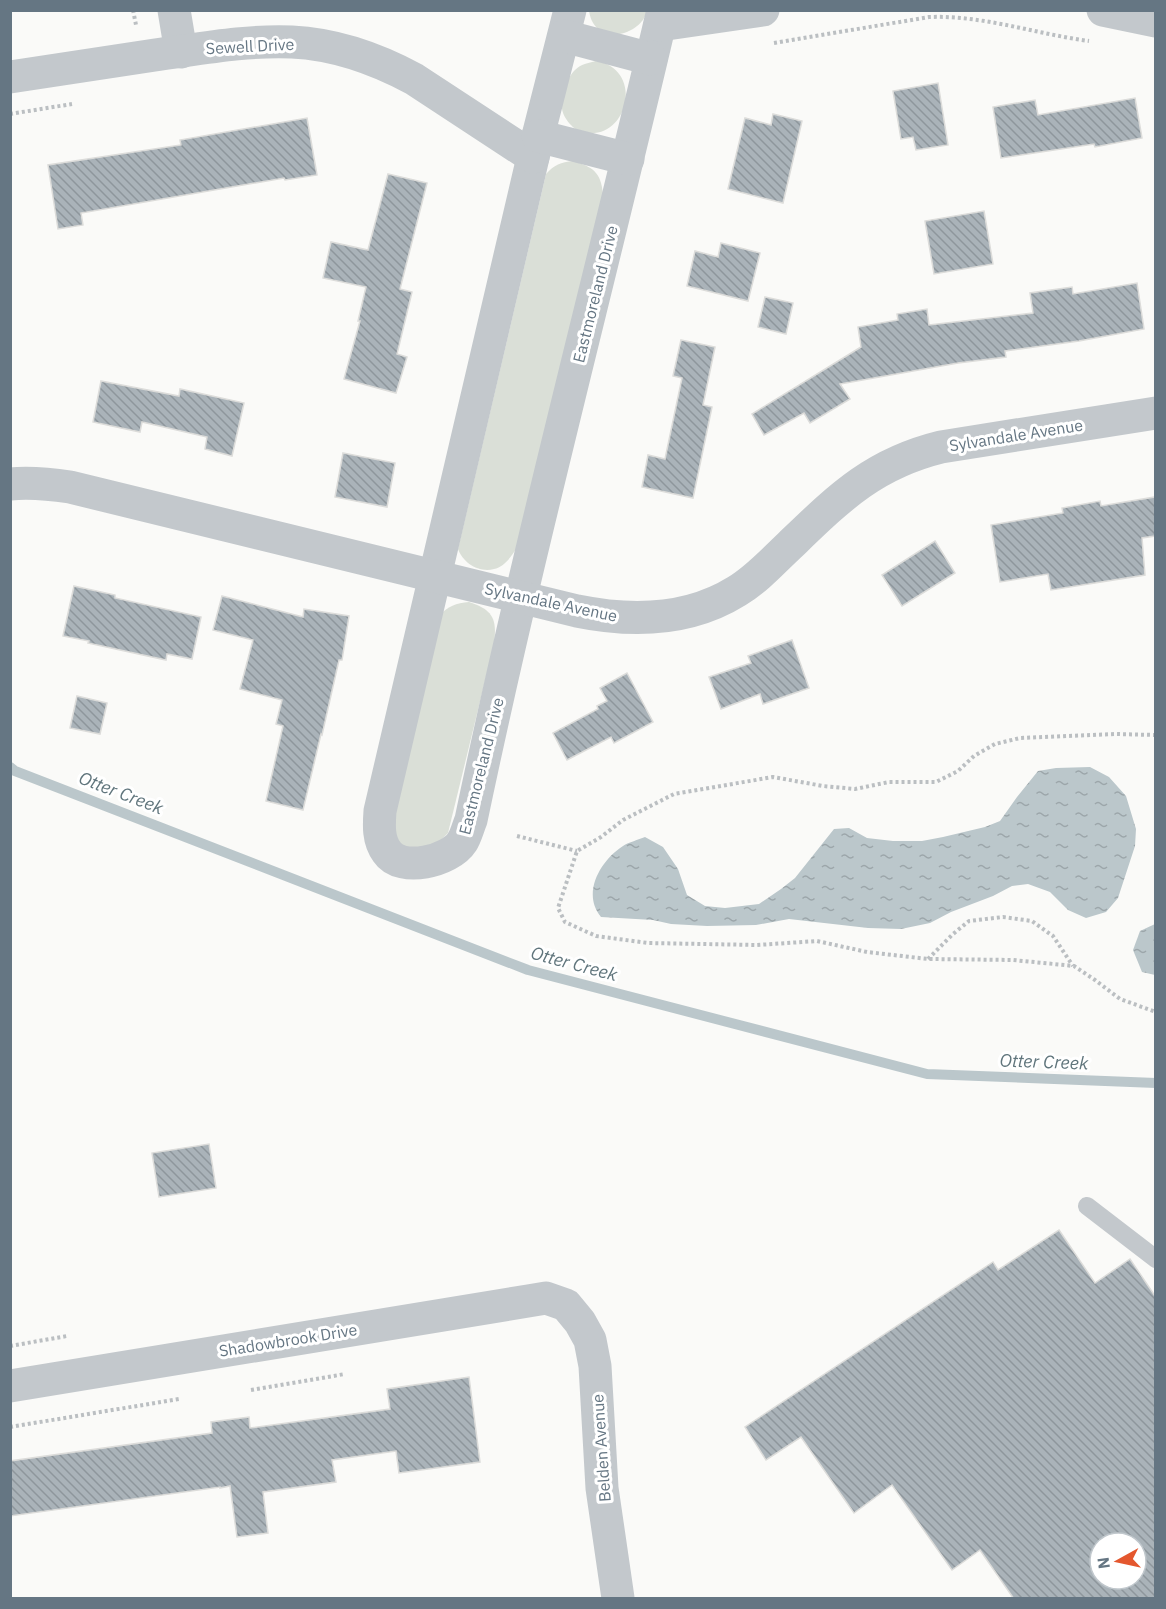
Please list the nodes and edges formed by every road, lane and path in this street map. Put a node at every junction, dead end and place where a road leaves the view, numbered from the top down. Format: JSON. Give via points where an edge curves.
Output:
{"nodes":[{"id":1,"x":174,"y":10,"type":"edge"},
{"id":2,"x":763,"y":10,"type":"edge"},
{"id":3,"x":1103,"y":10,"type":"edge"},
{"id":4,"x":662,"y":18,"type":"edge"},
{"id":5,"x":1155,"y":21,"type":"edge"},
{"id":6,"x":567,"y":23,"type":"edge"},
{"id":7,"x":1095,"y":42,"type":"dead end"},
{"id":8,"x":770,"y":43,"type":"dead end"},
{"id":9,"x":181,"y":52,"type":"junction"},
{"id":10,"x":651,"y":59,"type":"junction"},
{"id":11,"x":10,"y":77,"type":"edge"},
{"id":12,"x":78,"y":103,"type":"dead end"},
{"id":13,"x":10,"y":114,"type":"edge"},
{"id":14,"x":536,"y":147,"type":"junction"},
{"id":15,"x":628,"y":159,"type":"junction"},
{"id":16,"x":1155,"y":413,"type":"edge"},
{"id":17,"x":10,"y":484,"type":"edge"},
{"id":18,"x":434,"y":576,"type":"junction"},
{"id":19,"x":520,"y":596,"type":"junction"},
{"id":20,"x":1155,"y":735,"type":"edge"},
{"id":21,"x":517,"y":836,"type":"dead end"},
{"id":22,"x":577,"y":851,"type":"junction"},
{"id":23,"x":1155,"y":876,"type":"edge"},
{"id":24,"x":1155,"y":881,"type":"edge"},
{"id":25,"x":928,"y":959,"type":"junction"},
{"id":26,"x":1074,"y":966,"type":"junction"},
{"id":27,"x":1155,"y":1012,"type":"edge"},
{"id":28,"x":1087,"y":1206,"type":"dead end"},
{"id":29,"x":1155,"y":1259,"type":"edge"},
{"id":30,"x":566,"y":1305,"type":"joint"},
{"id":31,"x":67,"y":1336,"type":"dead end"},
{"id":32,"x":10,"y":1346,"type":"edge"},
{"id":33,"x":345,"y":1374,"type":"dead end"},
{"id":34,"x":10,"y":1386,"type":"edge"},
{"id":35,"x":251,"y":1390,"type":"dead end"},
{"id":36,"x":179,"y":1399,"type":"dead end"},
{"id":37,"x":10,"y":1427,"type":"edge"},
{"id":38,"x":618,"y":1599,"type":"edge"}],
"edges":[{"from":1,"to":9,"type":"street"},
{"from":2,"to":4,"type":"street"},
{"from":3,"to":5,"type":"street"},
{"from":4,"to":10,"type":"street","name":"Eastmoreland Drive"},
{"from":6,"to":10,"type":"street"},
{"from":6,"to":14,"type":"street","name":"Eastmoreland Drive"},
{"from":7,"to":8,"type":"path","via":[[948,16]]},
{"from":9,"to":11,"type":"street","name":"Sewell Drive"},
{"from":9,"to":14,"type":"street","name":"Sewell Drive","via":[[292,42],[357,55],[398,70]]},
{"from":10,"to":15,"type":"street","name":"Eastmoreland Drive"},
{"from":12,"to":13,"type":"path"},
{"from":14,"to":15,"type":"street","name":"Sewell Drive"},
{"from":14,"to":18,"type":"street","name":"Eastmoreland Drive"},
{"from":15,"to":19,"type":"street","name":"Eastmoreland Drive"},
{"from":16,"to":19,"type":"street","name":"Sylvandale Avenue","via":[[941,447],[896,462],[835,502],[748,584],[690,611],[659,617],[615,617]]},
{"from":17,"to":18,"type":"street","name":"Sylvandale Avenue","via":[[70,487]]},
{"from":18,"to":19,"type":"street","name":"Sylvandale Avenue"},
{"from":18,"to":19,"type":"street","name":"Eastmoreland Drive","via":[[380,811],[379,832],[387,854],[403,862],[424,863],[446,856],[462,843],[471,820]]},
{"from":20,"to":22,"type":"path","via":[[1020,738],[995,744],[936,782],[889,782],[855,789],[772,777],[674,794],[623,819]]},
{"from":21,"to":22,"type":"path"},
{"from":22,"to":25,"type":"path","via":[[558,908],[565,922],[596,936],[680,944],[817,941]]},
{"from":23,"to":24,"type":"path"},
{"from":25,"to":26,"type":"path","via":[[1013,960]]},
{"from":25,"to":26,"type":"path","via":[[969,921],[1003,917],[1032,921],[1053,936]]},
{"from":26,"to":27,"type":"path","via":[[1120,999]]},
{"from":28,"to":29,"type":"lane"},
{"from":30,"to":34,"type":"street","name":"Shadowbrook Drive","via":[[546,1299],[528,1301]]},
{"from":30,"to":38,"type":"street","name":"Belden Avenue","via":[[590,1340],[595,1366],[602,1488]]},
{"from":31,"to":32,"type":"path"},
{"from":33,"to":35,"type":"path"},
{"from":36,"to":37,"type":"path"}]}
